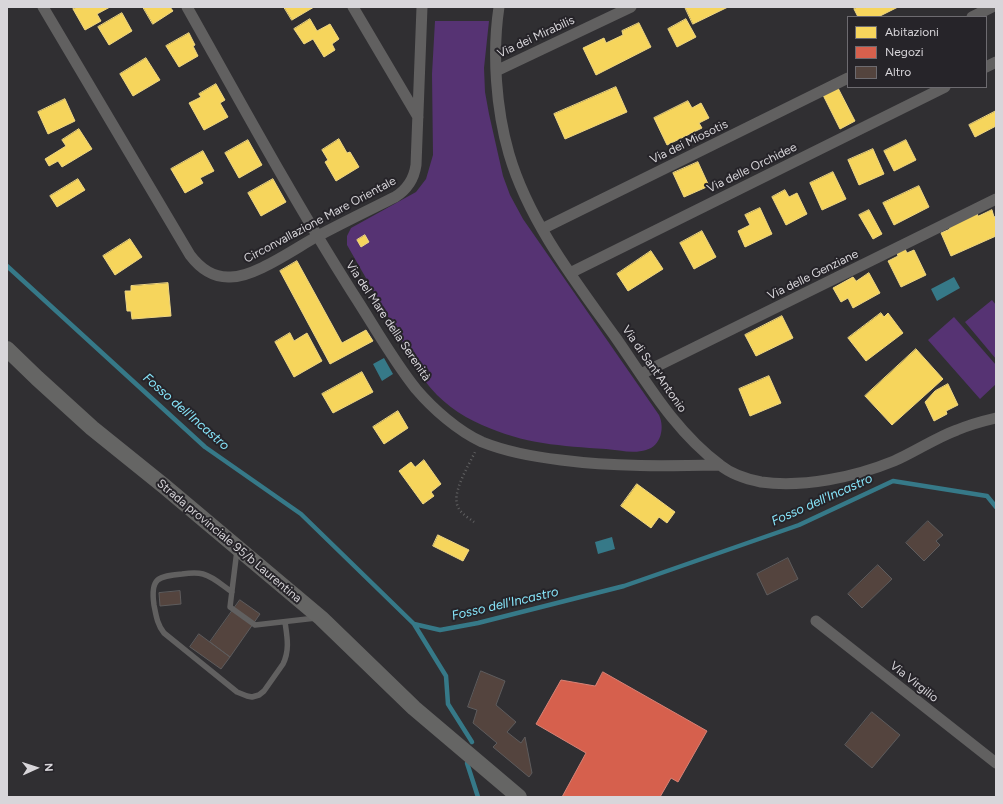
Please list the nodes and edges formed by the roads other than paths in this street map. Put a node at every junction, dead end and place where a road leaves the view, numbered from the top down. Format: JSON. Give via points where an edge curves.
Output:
{"nodes":[{"id":1,"x":43,"y":7,"type":"edge"},
{"id":2,"x":187,"y":7,"type":"edge"},
{"id":3,"x":354,"y":7,"type":"edge"},
{"id":4,"x":422,"y":7,"type":"edge"},
{"id":5,"x":499,"y":7,"type":"edge"},
{"id":6,"x":631,"y":7,"type":"edge"},
{"id":7,"x":992,"y":7,"type":"edge"},
{"id":8,"x":974,"y":16,"type":"edge"},
{"id":9,"x":996,"y":62,"type":"edge"},
{"id":10,"x":987,"y":66,"type":"edge"},
{"id":11,"x":496,"y":71,"type":"junction"},
{"id":12,"x":847,"y":78,"type":"edge"},
{"id":13,"x":943,"y":88,"type":"edge"},
{"id":14,"x":418,"y":118,"type":"junction"},
{"id":15,"x":996,"y":199,"type":"edge"},
{"id":16,"x":542,"y":229,"type":"junction"},
{"id":17,"x":317,"y":237,"type":"junction"},
{"id":18,"x":570,"y":273,"type":"junction"},
{"id":19,"x":7,"y":349,"type":"edge"},
{"id":20,"x":641,"y":374,"type":"junction"},
{"id":21,"x":996,"y":418,"type":"edge"},
{"id":22,"x":720,"y":465,"type":"junction"},
{"id":23,"x":237,"y":547,"type":"junction"},
{"id":24,"x":232,"y":592,"type":"junction"},
{"id":25,"x":321,"y":618,"type":"junction"},
{"id":26,"x":816,"y":621,"type":"dead end"},
{"id":27,"x":285,"y":622,"type":"junction"},
{"id":28,"x":996,"y":763,"type":"edge"},
{"id":29,"x":519,"y":797,"type":"edge"}],
"edges":[{"from":1,"to":17,"type":"street","name":"Circonvallazione Mare Orientale","via":[[185,248],[199,266],[222,277],[242,276]]},
{"from":2,"to":17,"type":"street","name":"Via del Mare della Serenità"},
{"from":3,"to":14,"type":"street"},
{"from":4,"to":14,"type":"street","name":"Circonvallazione Mare Orientale"},
{"from":5,"to":11,"type":"street","name":"Via di Sant'Antonio","via":[[495,47]]},
{"from":6,"to":11,"type":"street","name":"Via dei Mirabilis"},
{"from":7,"to":8,"type":"street"},
{"from":9,"to":10,"type":"street"},
{"from":11,"to":16,"type":"street","name":"Via di Sant'Antonio","via":[[501,117],[509,153],[521,187]]},
{"from":12,"to":16,"type":"street","name":"Via dei Miosotis"},
{"from":13,"to":18,"type":"street","name":"Via delle Orchidee"},
{"from":14,"to":17,"type":"street","name":"Circonvallazione Mare Orientale","via":[[416,165],[414,176],[406,189]]},
{"from":15,"to":20,"type":"street","name":"Via delle Genziane"},
{"from":16,"to":18,"type":"street","name":"Via di Sant'Antonio"},
{"from":17,"to":22,"type":"street","name":"Via del Mare della Serenità","via":[[414,386],[442,415],[480,441],[527,455],[578,462],[635,466]]},
{"from":18,"to":20,"type":"street","name":"Via di Sant'Antonio"},
{"from":19,"to":23,"type":"main road","name":"Strada provinciale 95/b Laurentina","via":[[92,428]]},
{"from":20,"to":22,"type":"street","name":"Via di Sant'Antonio","via":[[663,408],[691,439]]},
{"from":21,"to":22,"type":"street","name":"Via di Sant'Antonio","via":[[955,430],[885,465],[840,477],[797,483],[769,482],[744,478]]},
{"from":23,"to":24,"type":"lane"},
{"from":23,"to":25,"type":"main road","name":"Strada provinciale 95/b Laurentina"},
{"from":24,"to":27,"type":"lane","via":[[230,607],[255,625]]},
{"from":24,"to":27,"type":"lane","via":[[206,575],[193,573],[162,576],[154,582],[152,592],[156,617],[164,633],[237,692],[252,697],[259,695],[283,664],[288,647]]},
{"from":25,"to":27,"type":"lane"},
{"from":25,"to":29,"type":"main road","name":"Strada provinciale 95/b Laurentina","via":[[414,708]]},
{"from":26,"to":28,"type":"street","name":"Via Virgilio"}]}
